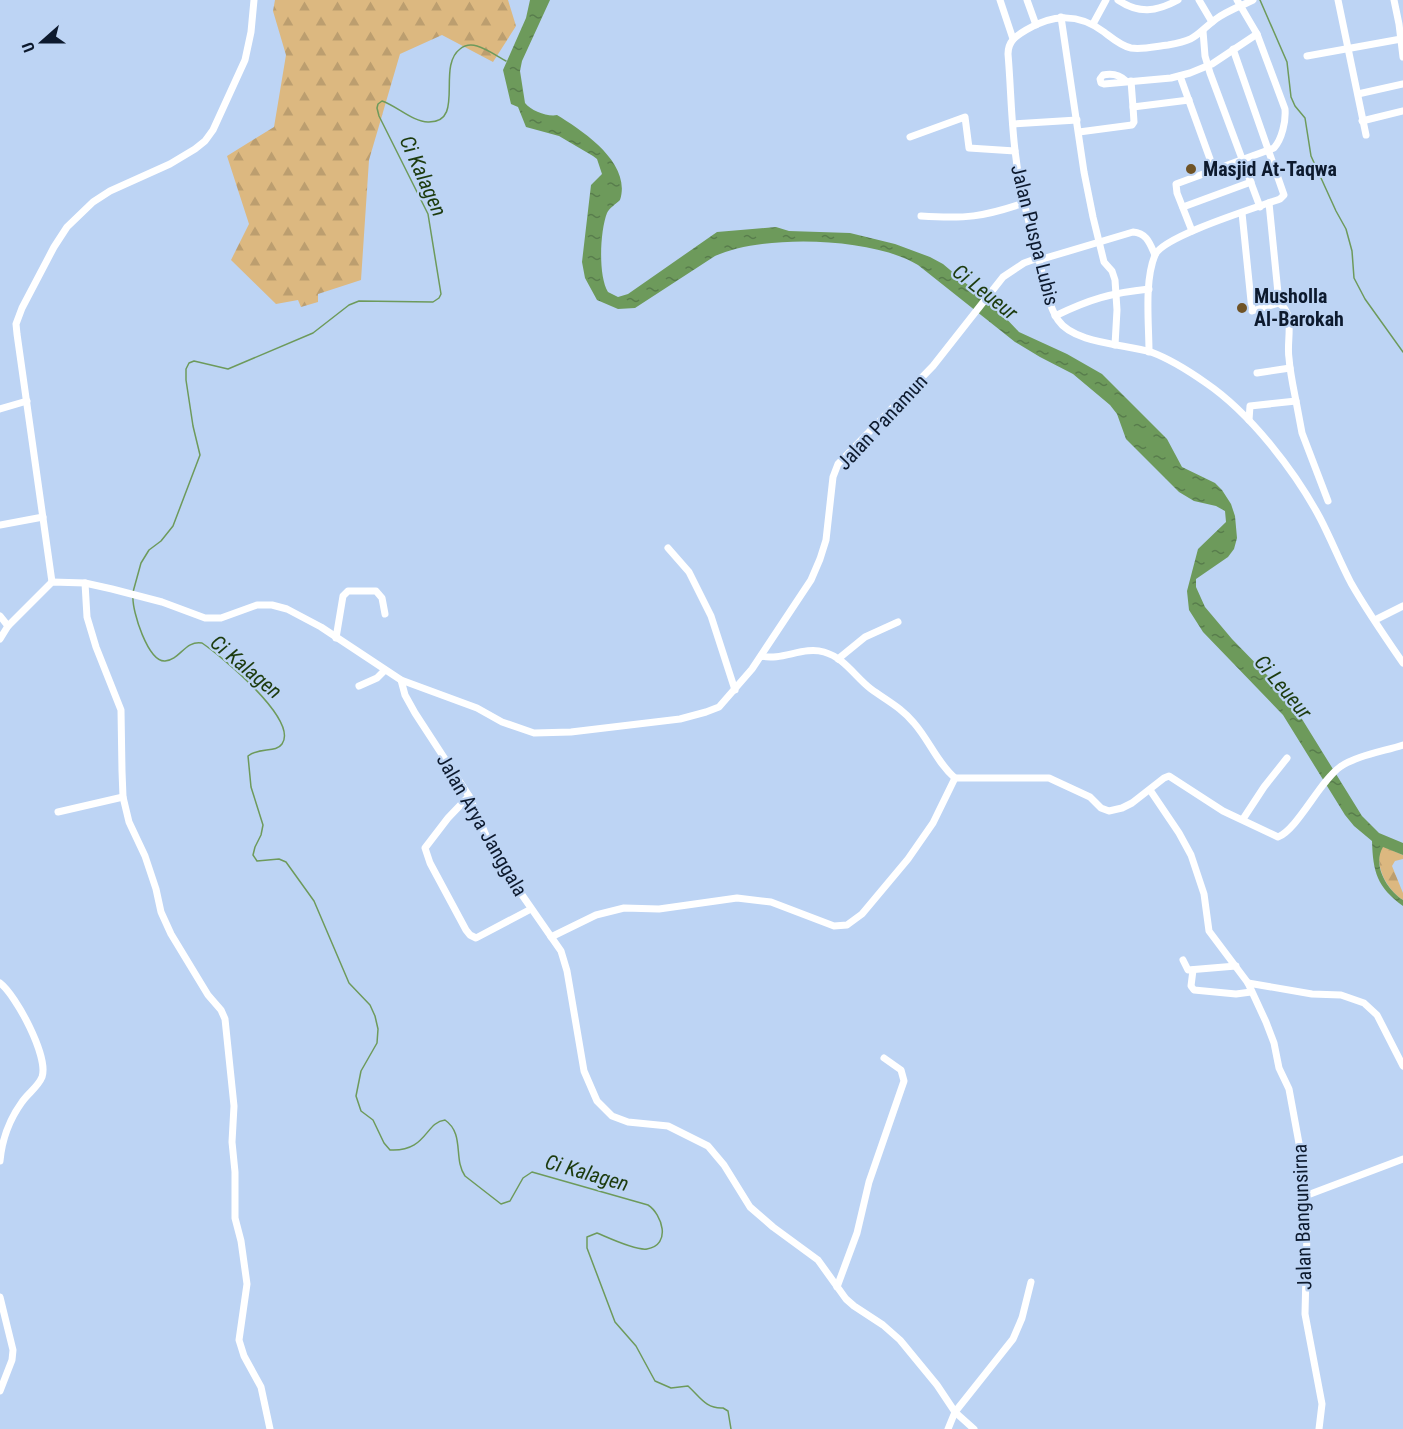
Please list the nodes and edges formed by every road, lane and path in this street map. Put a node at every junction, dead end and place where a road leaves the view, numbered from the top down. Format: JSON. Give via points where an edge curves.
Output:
{"nodes":[{"id":1,"x":254,"y":0,"type":"edge"},
{"id":2,"x":1000,"y":0,"type":"edge"},
{"id":3,"x":1027,"y":0,"type":"edge"},
{"id":4,"x":1106,"y":0,"type":"edge"},
{"id":5,"x":1118,"y":0,"type":"edge"},
{"id":6,"x":1178,"y":0,"type":"edge"},
{"id":7,"x":1198,"y":0,"type":"edge"},
{"id":8,"x":1253,"y":0,"type":"edge"},
{"id":9,"x":1338,"y":0,"type":"edge"},
{"id":10,"x":1394,"y":0,"type":"edge"},
{"id":11,"x":1165,"y":3,"type":"edge"},
{"id":12,"x":1239,"y":3,"type":"edge"},
{"id":13,"x":1061,"y":17,"type":"junction"},
{"id":14,"x":1212,"y":22,"type":"junction"},
{"id":15,"x":1093,"y":24,"type":"junction"},
{"id":16,"x":1401,"y":24,"type":"edge"},
{"id":17,"x":1036,"y":25,"type":"junction"},
{"id":18,"x":1203,"y":31,"type":"junction"},
{"id":19,"x":1257,"y":34,"type":"junction"},
{"id":20,"x":1013,"y":39,"type":"junction"},
{"id":21,"x":1401,"y":39,"type":"junction"},
{"id":22,"x":1402,"y":47,"type":"edge"},
{"id":23,"x":1349,"y":48,"type":"junction"},
{"id":24,"x":1233,"y":49,"type":"junction"},
{"id":25,"x":1306,"y":56,"type":"dead end"},
{"id":26,"x":1403,"y":57,"type":"edge"},
{"id":27,"x":1208,"y":67,"type":"junction"},
{"id":28,"x":1180,"y":76,"type":"junction"},
{"id":29,"x":1403,"y":84,"type":"edge"},
{"id":30,"x":1358,"y":94,"type":"junction"},
{"id":31,"x":1189,"y":100,"type":"junction"},
{"id":32,"x":1133,"y":107,"type":"junction"},
{"id":33,"x":1403,"y":111,"type":"edge"},
{"id":34,"x":1077,"y":120,"type":"junction"},
{"id":35,"x":1362,"y":121,"type":"junction"},
{"id":36,"x":1013,"y":124,"type":"junction"},
{"id":37,"x":1078,"y":132,"type":"junction"},
{"id":38,"x":1366,"y":135,"type":"dead end"},
{"id":39,"x":910,"y":137,"type":"dead end"},
{"id":40,"x":1269,"y":149,"type":"junction"},
{"id":41,"x":1015,"y":151,"type":"junction"},
{"id":42,"x":1242,"y":159,"type":"junction"},
{"id":43,"x":1214,"y":170,"type":"junction"},
{"id":44,"x":1251,"y":182,"type":"junction"},
{"id":45,"x":1024,"y":203,"type":"junction"},
{"id":46,"x":1269,"y":203,"type":"junction"},
{"id":47,"x":1182,"y":207,"type":"junction"},
{"id":48,"x":1260,"y":207,"type":"junction"},
{"id":49,"x":1242,"y":213,"type":"junction"},
{"id":50,"x":921,"y":216,"type":"dead end"},
{"id":51,"x":1192,"y":231,"type":"junction"},
{"id":52,"x":1099,"y":241,"type":"junction"},
{"id":53,"x":1155,"y":255,"type":"junction"},
{"id":54,"x":1038,"y":259,"type":"junction"},
{"id":55,"x":1149,"y":289,"type":"junction"},
{"id":56,"x":1115,"y":293,"type":"junction"},
{"id":57,"x":1279,"y":303,"type":"junction"},
{"id":58,"x":1055,"y":315,"type":"junction"},
{"id":59,"x":1115,"y":345,"type":"junction"},
{"id":60,"x":1149,"y":352,"type":"junction"},
{"id":61,"x":1290,"y":368,"type":"junction"},
{"id":62,"x":1257,"y":373,"type":"dead end"},
{"id":63,"x":27,"y":401,"type":"junction"},
{"id":64,"x":1296,"y":401,"type":"junction"},
{"id":65,"x":0,"y":409,"type":"edge"},
{"id":66,"x":1249,"y":420,"type":"junction"},
{"id":67,"x":1328,"y":501,"type":"dead end"},
{"id":68,"x":43,"y":517,"type":"junction"},
{"id":69,"x":0,"y":525,"type":"edge"},
{"id":70,"x":668,"y":548,"type":"dead end"},
{"id":71,"x":52,"y":582,"type":"junction"},
{"id":72,"x":85,"y":583,"type":"junction"},
{"id":73,"x":1403,"y":606,"type":"edge"},
{"id":74,"x":385,"y":614,"type":"dead end"},
{"id":75,"x":0,"y":616,"type":"edge"},
{"id":76,"x":1375,"y":620,"type":"junction"},
{"id":77,"x":898,"y":622,"type":"dead end"},
{"id":78,"x":8,"y":626,"type":"junction"},
{"id":79,"x":336,"y":638,"type":"junction"},
{"id":80,"x":0,"y":639,"type":"edge"},
{"id":81,"x":760,"y":656,"type":"junction"},
{"id":82,"x":838,"y":659,"type":"junction"},
{"id":83,"x":1403,"y":663,"type":"edge"},
{"id":84,"x":385,"y":670,"type":"junction"},
{"id":85,"x":401,"y":680,"type":"junction"},
{"id":86,"x":359,"y":686,"type":"dead end"},
{"id":87,"x":735,"y":690,"type":"junction"},
{"id":88,"x":1403,"y":745,"type":"edge"},
{"id":89,"x":1287,"y":758,"type":"dead end"},
{"id":90,"x":955,"y":778,"type":"junction"},
{"id":91,"x":1150,"y":790,"type":"junction"},
{"id":92,"x":469,"y":796,"type":"junction"},
{"id":93,"x":123,"y":797,"type":"junction"},
{"id":94,"x":58,"y":812,"type":"dead end"},
{"id":95,"x":1243,"y":819,"type":"junction"},
{"id":96,"x":531,"y":909,"type":"junction"},
{"id":97,"x":552,"y":937,"type":"junction"},
{"id":98,"x":1183,"y":960,"type":"dead end"},
{"id":99,"x":1236,"y":966,"type":"junction"},
{"id":100,"x":1193,"y":970,"type":"junction"},
{"id":101,"x":0,"y":982,"type":"edge"},
{"id":102,"x":1248,"y":983,"type":"junction"},
{"id":103,"x":1251,"y":992,"type":"junction"},
{"id":104,"x":884,"y":1058,"type":"dead end"},
{"id":105,"x":1403,"y":1065,"type":"edge"},
{"id":106,"x":1403,"y":1159,"type":"edge"},
{"id":107,"x":0,"y":1161,"type":"edge"},
{"id":108,"x":1305,"y":1196,"type":"junction"},
{"id":109,"x":1031,"y":1282,"type":"dead end"},
{"id":110,"x":837,"y":1287,"type":"junction"},
{"id":111,"x":0,"y":1297,"type":"edge"},
{"id":112,"x":0,"y":1391,"type":"edge"},
{"id":113,"x":955,"y":1412,"type":"junction"},
{"id":114,"x":270,"y":1429,"type":"edge"},
{"id":115,"x":948,"y":1429,"type":"edge"},
{"id":116,"x":974,"y":1429,"type":"edge"},
{"id":117,"x":1319,"y":1429,"type":"edge"}],
"edges":[{"from":1,"to":63,"type":"street","via":[[245,60],[205,141],[170,164],[93,202],[67,227],[54,247],[16,324]]},
{"from":2,"to":20,"type":"street"},
{"from":3,"to":17,"type":"street"},
{"from":4,"to":15,"type":"street"},
{"from":5,"to":11,"type":"street","via":[[1140,10],[1156,10]]},
{"from":6,"to":11,"type":"street"},
{"from":7,"to":14,"type":"street"},
{"from":8,"to":12,"type":"street"},
{"from":9,"to":23,"type":"street"},
{"from":10,"to":16,"type":"street"},
{"from":12,"to":14,"type":"street"},
{"from":12,"to":19,"type":"street"},
{"from":13,"to":15,"type":"street"},
{"from":13,"to":17,"type":"street"},
{"from":13,"to":34,"type":"street"},
{"from":14,"to":18,"type":"street"},
{"from":15,"to":18,"type":"street","via":[[1133,48],[1188,41]]},
{"from":16,"to":21,"type":"street"},
{"from":17,"to":20,"type":"street"},
{"from":18,"to":27,"type":"street"},
{"from":19,"to":24,"type":"street"},
{"from":19,"to":40,"type":"street","via":[[1285,113],[1278,143]]},
{"from":20,"to":36,"type":"street","name":"Jalan Puspa Lubis","via":[[1008,45]]},
{"from":21,"to":22,"type":"street"},
{"from":21,"to":23,"type":"street"},
{"from":22,"to":26,"type":"street"},
{"from":23,"to":25,"type":"street"},
{"from":23,"to":30,"type":"street"},
{"from":24,"to":27,"type":"street"},
{"from":24,"to":40,"type":"street"},
{"from":27,"to":28,"type":"street"},
{"from":27,"to":42,"type":"street"},
{"from":28,"to":31,"type":"street"},
{"from":28,"to":32,"type":"street","via":[[1129,81]]},
{"from":29,"to":30,"type":"street"},
{"from":30,"to":35,"type":"street"},
{"from":31,"to":32,"type":"street"},
{"from":31,"to":43,"type":"street"},
{"from":32,"to":37,"type":"street","via":[[1132,125]]},
{"from":33,"to":35,"type":"street"},
{"from":34,"to":36,"type":"street"},
{"from":34,"to":37,"type":"street"},
{"from":35,"to":38,"type":"street"},
{"from":36,"to":41,"type":"street","name":"Jalan Puspa Lubis"},
{"from":37,"to":52,"type":"street"},
{"from":39,"to":41,"type":"street","via":[[965,117],[969,148]]},
{"from":40,"to":42,"type":"street"},
{"from":40,"to":46,"type":"street","via":[[1284,195]]},
{"from":41,"to":45,"type":"street","name":"Jalan Puspa Lubis"},
{"from":42,"to":43,"type":"street"},
{"from":42,"to":44,"type":"street"},
{"from":43,"to":47,"type":"street","via":[[1176,184]]},
{"from":44,"to":47,"type":"street"},
{"from":44,"to":48,"type":"street"},
{"from":45,"to":50,"type":"street","via":[[977,217]]},
{"from":45,"to":54,"type":"street","name":"Jalan Puspa Lubis"},
{"from":46,"to":48,"type":"street"},
{"from":46,"to":57,"type":"street"},
{"from":47,"to":51,"type":"street"},
{"from":48,"to":49,"type":"street"},
{"from":49,"to":51,"type":"street"},
{"from":49,"to":57,"type":"street","via":[[1252,311]]},
{"from":51,"to":53,"type":"street","via":[[1164,244]]},
{"from":52,"to":53,"type":"street","name":"Jalan Panamun","via":[[1137,232],[1147,238]]},
{"from":52,"to":54,"type":"street","name":"Jalan Panamun"},
{"from":52,"to":56,"type":"street","via":[[1104,262],[1114,275]]},
{"from":53,"to":55,"type":"street"},
{"from":54,"to":58,"type":"street","name":"Jalan Puspa Lubis"},
{"from":54,"to":81,"type":"street","name":"Jalan Panamun","via":[[1012,270],[910,392],[838,464],[820,559],[806,588]]},
{"from":55,"to":56,"type":"street"},
{"from":55,"to":60,"type":"street"},
{"from":56,"to":58,"type":"street"},
{"from":56,"to":59,"type":"street"},
{"from":57,"to":61,"type":"street","via":[[1288,315]]},
{"from":58,"to":59,"type":"street","name":"Jalan Puspa Lubis","via":[[1072,332]]},
{"from":59,"to":60,"type":"street","name":"Jalan Puspa Lubis"},
{"from":60,"to":66,"type":"street","name":"Jalan Puspa Lubis","via":[[1205,382]]},
{"from":61,"to":62,"type":"street"},
{"from":61,"to":64,"type":"street"},
{"from":63,"to":65,"type":"street"},
{"from":63,"to":68,"type":"street"},
{"from":64,"to":66,"type":"street","via":[[1250,406]]},
{"from":64,"to":67,"type":"street","via":[[1302,433]]},
{"from":66,"to":76,"type":"street","name":"Jalan Puspa Lubis","via":[[1310,501]]},
{"from":68,"to":69,"type":"street"},
{"from":68,"to":71,"type":"street"},
{"from":70,"to":87,"type":"street","via":[[689,572],[711,616]]},
{"from":71,"to":72,"type":"street","name":"Jalan Panamun"},
{"from":71,"to":78,"type":"street"},
{"from":72,"to":79,"type":"street","name":"Jalan Panamun","via":[[212,619],[257,605],[278,606],[297,613]]},
{"from":72,"to":93,"type":"street","via":[[90,627],[121,710]]},
{"from":73,"to":76,"type":"street"},
{"from":74,"to":79,"type":"street","via":[[382,598],[376,591],[348,591],[343,596]]},
{"from":75,"to":78,"type":"street"},
{"from":76,"to":83,"type":"street","name":"Jalan Puspa Lubis"},
{"from":77,"to":82,"type":"street","via":[[866,637]]},
{"from":78,"to":80,"type":"street"},
{"from":79,"to":84,"type":"street","name":"Jalan Panamun"},
{"from":81,"to":82,"type":"street","via":[[776,658],[816,651]]},
{"from":81,"to":87,"type":"street","name":"Jalan Panamun"},
{"from":82,"to":90,"type":"street","via":[[915,723]]},
{"from":84,"to":85,"type":"street","name":"Jalan Panamun"},
{"from":84,"to":86,"type":"street"},
{"from":85,"to":87,"type":"street","name":"Jalan Panamun","via":[[534,733],[680,719],[714,710]]},
{"from":85,"to":92,"type":"street","name":"Jalan Arya Janggala","via":[[405,695]]},
{"from":88,"to":95,"type":"street","via":[[1338,768],[1280,836]]},
{"from":89,"to":95,"type":"street"},
{"from":90,"to":91,"type":"street","via":[[1049,778],[1109,811],[1126,806]]},
{"from":90,"to":97,"type":"street","via":[[933,823],[908,859],[862,914],[847,926],[834,926],[771,902],[737,898],[659,909],[624,908],[596,915]]},
{"from":91,"to":95,"type":"street","via":[[1164,778],[1172,777]]},
{"from":91,"to":99,"type":"street","name":"Jalan Bangunsirna","via":[[1191,855],[1204,894],[1209,931]]},
{"from":92,"to":96,"type":"street","name":"Jalan Arya Janggala","via":[[491,848]]},
{"from":92,"to":96,"type":"street","via":[[424,848],[466,930],[476,938]]},
{"from":93,"to":94,"type":"street"},
{"from":93,"to":114,"type":"street","via":[[166,924],[225,1019],[234,1107],[235,1218],[242,1241],[246,1284],[239,1340],[261,1387]]},
{"from":96,"to":97,"type":"street","name":"Jalan Arya Janggala"},
{"from":97,"to":110,"type":"street","name":"Jalan Arya Janggala","via":[[567,971],[584,1071],[597,1101],[612,1116],[628,1122],[668,1126],[708,1146],[750,1207],[818,1260]]},
{"from":98,"to":100,"type":"street","via":[[1187,970]]},
{"from":99,"to":100,"type":"street"},
{"from":99,"to":102,"type":"street","name":"Jalan Bangunsirna"},
{"from":100,"to":103,"type":"street","via":[[1194,990]]},
{"from":101,"to":107,"type":"street","via":[[17,1002],[31,1030],[43,1069],[38,1085],[22,1101],[9,1123]]},
{"from":102,"to":103,"type":"street","name":"Jalan Bangunsirna"},
{"from":102,"to":105,"type":"street","via":[[1348,996],[1364,1003],[1377,1015]]},
{"from":103,"to":108,"type":"street","name":"Jalan Bangunsirna","via":[[1266,1022],[1278,1068],[1289,1089],[1302,1155]]},
{"from":104,"to":110,"type":"street","via":[[901,1070],[904,1081]]},
{"from":106,"to":108,"type":"street"},
{"from":108,"to":117,"type":"street","name":"Jalan Bangunsirna","via":[[1305,1314],[1322,1404]]},
{"from":109,"to":113,"type":"street","via":[[1013,1339]]},
{"from":110,"to":113,"type":"street","name":"Jalan Arya Janggala","via":[[854,1306],[900,1340]]},
{"from":111,"to":112,"type":"street","via":[[13,1350]]},
{"from":113,"to":115,"type":"street"},
{"from":113,"to":116,"type":"street","name":"Jalan Arya Janggala"}]}
